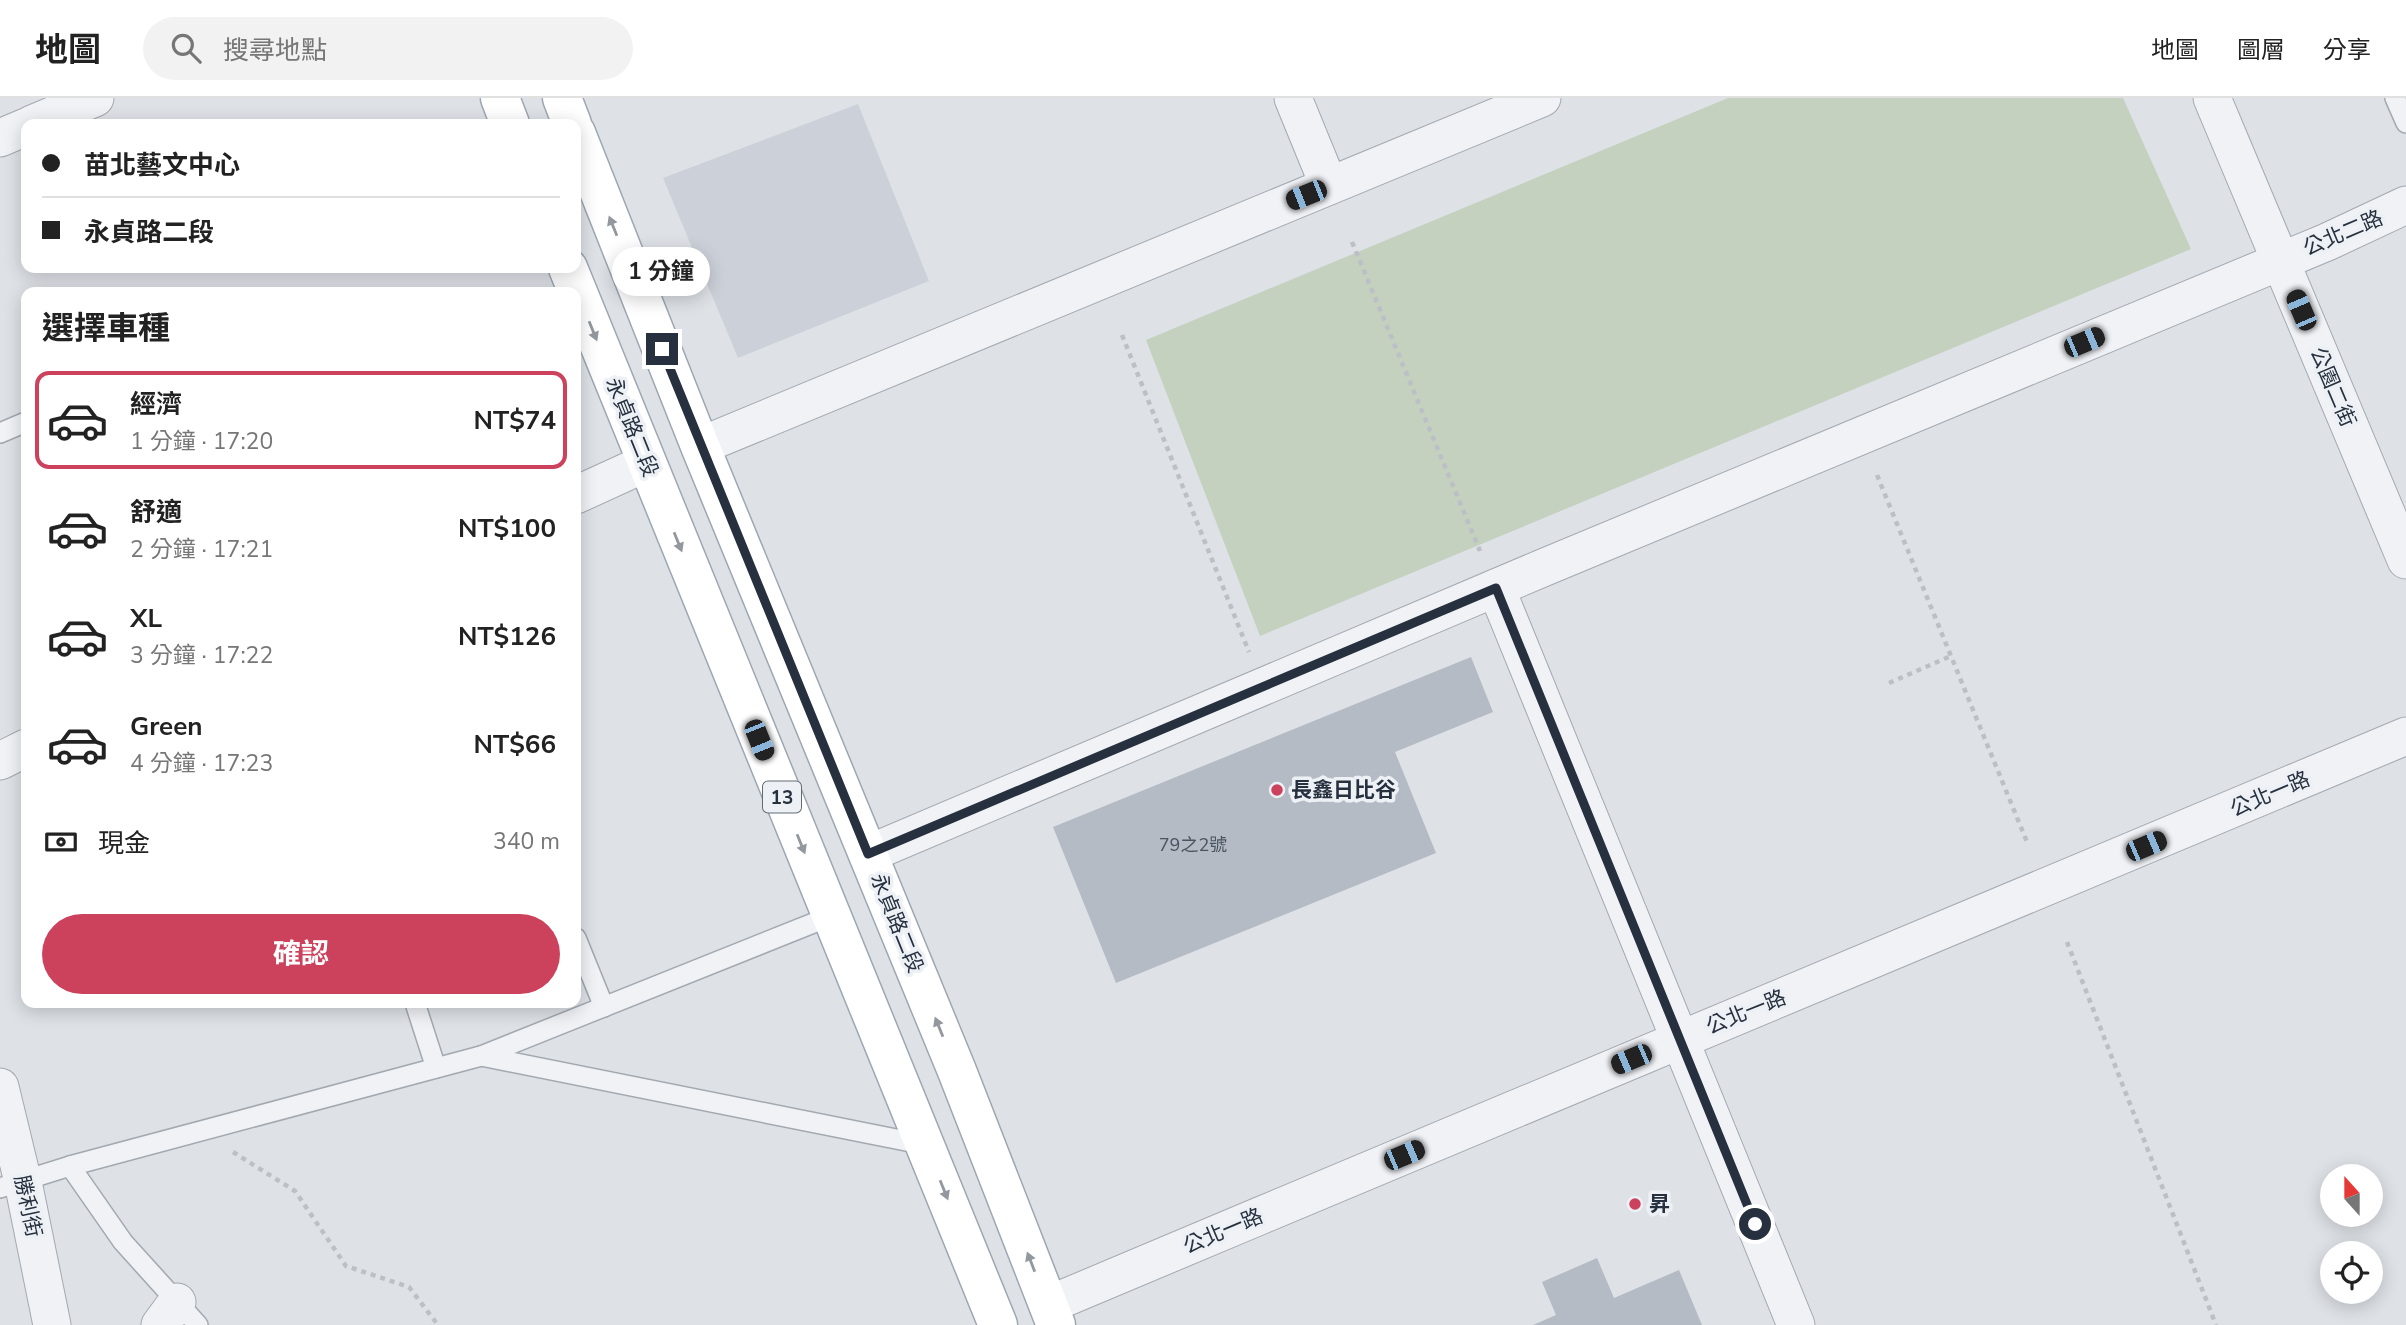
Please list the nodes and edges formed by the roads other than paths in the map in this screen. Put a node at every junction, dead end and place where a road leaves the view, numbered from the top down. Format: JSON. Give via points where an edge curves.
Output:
{"nodes":[{"id":1,"x":95,"y":98,"type":"edge"},
{"id":2,"x":500,"y":98,"type":"edge"},
{"id":3,"x":562,"y":98,"type":"edge"},
{"id":4,"x":1293,"y":98,"type":"edge"},
{"id":5,"x":1542,"y":98,"type":"edge"},
{"id":6,"x":2212,"y":98,"type":"edge"},
{"id":7,"x":2395,"y":98,"type":"edge"},
{"id":8,"x":44,"y":119,"type":"edge"},
{"id":9,"x":508,"y":119,"type":"edge"},
{"id":10,"x":570,"y":119,"type":"edge"},
{"id":11,"x":2406,"y":124,"type":"edge"},
{"id":12,"x":21,"y":129,"type":"edge"},
{"id":13,"x":0,"y":138,"type":"edge"},
{"id":14,"x":581,"y":147,"type":"edge"},
{"id":15,"x":1329,"y":186,"type":"junction"},
{"id":16,"x":2406,"y":205,"type":"edge"},
{"id":17,"x":2280,"y":260,"type":"junction"},
{"id":18,"x":581,"y":300,"type":"edge"},
{"id":19,"x":21,"y":424,"type":"edge"},
{"id":20,"x":0,"y":433,"type":"edge"},
{"id":21,"x":700,"y":446,"type":"junction"},
{"id":22,"x":646,"y":463,"type":"junction"},
{"id":23,"x":581,"y":493,"type":"edge"},
{"id":24,"x":2406,"y":560,"type":"edge"},
{"id":25,"x":1496,"y":588,"type":"junction"},
{"id":26,"x":2406,"y":736,"type":"edge"},
{"id":27,"x":21,"y":750,"type":"edge"},
{"id":28,"x":0,"y":761,"type":"edge"},
{"id":29,"x":868,"y":854,"type":"junction"},
{"id":30,"x":831,"y":916,"type":"junction"},
{"id":31,"x":581,"y":950,"type":"edge"},
{"id":32,"x":604,"y":1007,"type":"junction"},
{"id":33,"x":417,"y":1008,"type":"edge"},
{"id":34,"x":1679,"y":1039,"type":"junction"},
{"id":35,"x":481,"y":1056,"type":"junction"},
{"id":36,"x":436,"y":1068,"type":"junction"},
{"id":37,"x":957,"y":1071,"type":"junction"},
{"id":38,"x":0,"y":1087,"type":"edge"},
{"id":39,"x":904,"y":1092,"type":"junction"},
{"id":40,"x":926,"y":1145,"type":"junction"},
{"id":41,"x":70,"y":1166,"type":"junction"},
{"id":42,"x":12,"y":1185,"type":"edge"},
{"id":43,"x":1052,"y":1315,"type":"edge"},
{"id":44,"x":178,"y":1317,"type":"edge"},
{"id":45,"x":52,"y":1325,"type":"edge"},
{"id":46,"x":998,"y":1325,"type":"edge"},
{"id":47,"x":1796,"y":1325,"type":"edge"}],
"edges":[{"from":1,"to":8,"type":"street"},
{"from":2,"to":9,"type":"main road"},
{"from":3,"to":10,"type":"main road"},
{"from":4,"to":15,"type":"street"},
{"from":5,"to":15,"type":"street"},
{"from":6,"to":17,"type":"street","name":"公園二街"},
{"from":7,"to":11,"type":"lane"},
{"from":12,"to":13,"type":"street"},
{"from":21,"to":14,"type":"main road","name":"永貞路二段","one_way":true},
{"from":15,"to":21,"type":"street"},
{"from":16,"to":17,"type":"street","name":"公北二路"},
{"from":17,"to":24,"type":"street","name":"公園二街"},
{"from":17,"to":25,"type":"street","name":"公北二路"},
{"from":18,"to":22,"type":"main road","name":"永貞路二段","number":"13","one_way":true},
{"from":19,"to":20,"type":"lane"},
{"from":21,"to":29,"type":"main road","name":"永貞路二段"},
{"from":22,"to":23,"type":"street"},
{"from":22,"to":30,"type":"main road","name":"永貞路二段","number":"13","one_way":true},
{"from":25,"to":29,"type":"street","name":"公北二路"},
{"from":25,"to":34,"type":"street"},
{"from":26,"to":34,"type":"street","name":"公北一路"},
{"from":27,"to":28,"type":"street"},
{"from":37,"to":29,"type":"main road","name":"永貞路二段","one_way":true},
{"from":30,"to":32,"type":"lane"},
{"from":30,"to":39,"type":"main road","name":"永貞路二段","number":"13"},
{"from":31,"to":32,"type":"lane"},
{"from":32,"to":35,"type":"lane"},
{"from":33,"to":36,"type":"lane"},
{"from":34,"to":43,"type":"street","name":"公北一路"},
{"from":34,"to":47,"type":"street"},
{"from":35,"to":36,"type":"lane"},
{"from":35,"to":40,"type":"lane"},
{"from":36,"to":41,"type":"lane"},
{"from":37,"to":39,"type":"main road"},
{"from":43,"to":37,"type":"main road","name":"永貞路二段","one_way":true},
{"from":38,"to":42,"type":"street","name":"勝利街"},
{"from":39,"to":40,"type":"main road","name":"永貞路二段","number":"13"},
{"from":40,"to":46,"type":"main road","name":"永貞路二段","number":"13","one_way":true},
{"from":41,"to":42,"type":"lane"},
{"from":41,"to":44,"type":"lane"},
{"from":42,"to":45,"type":"street","name":"勝利街"}]}
